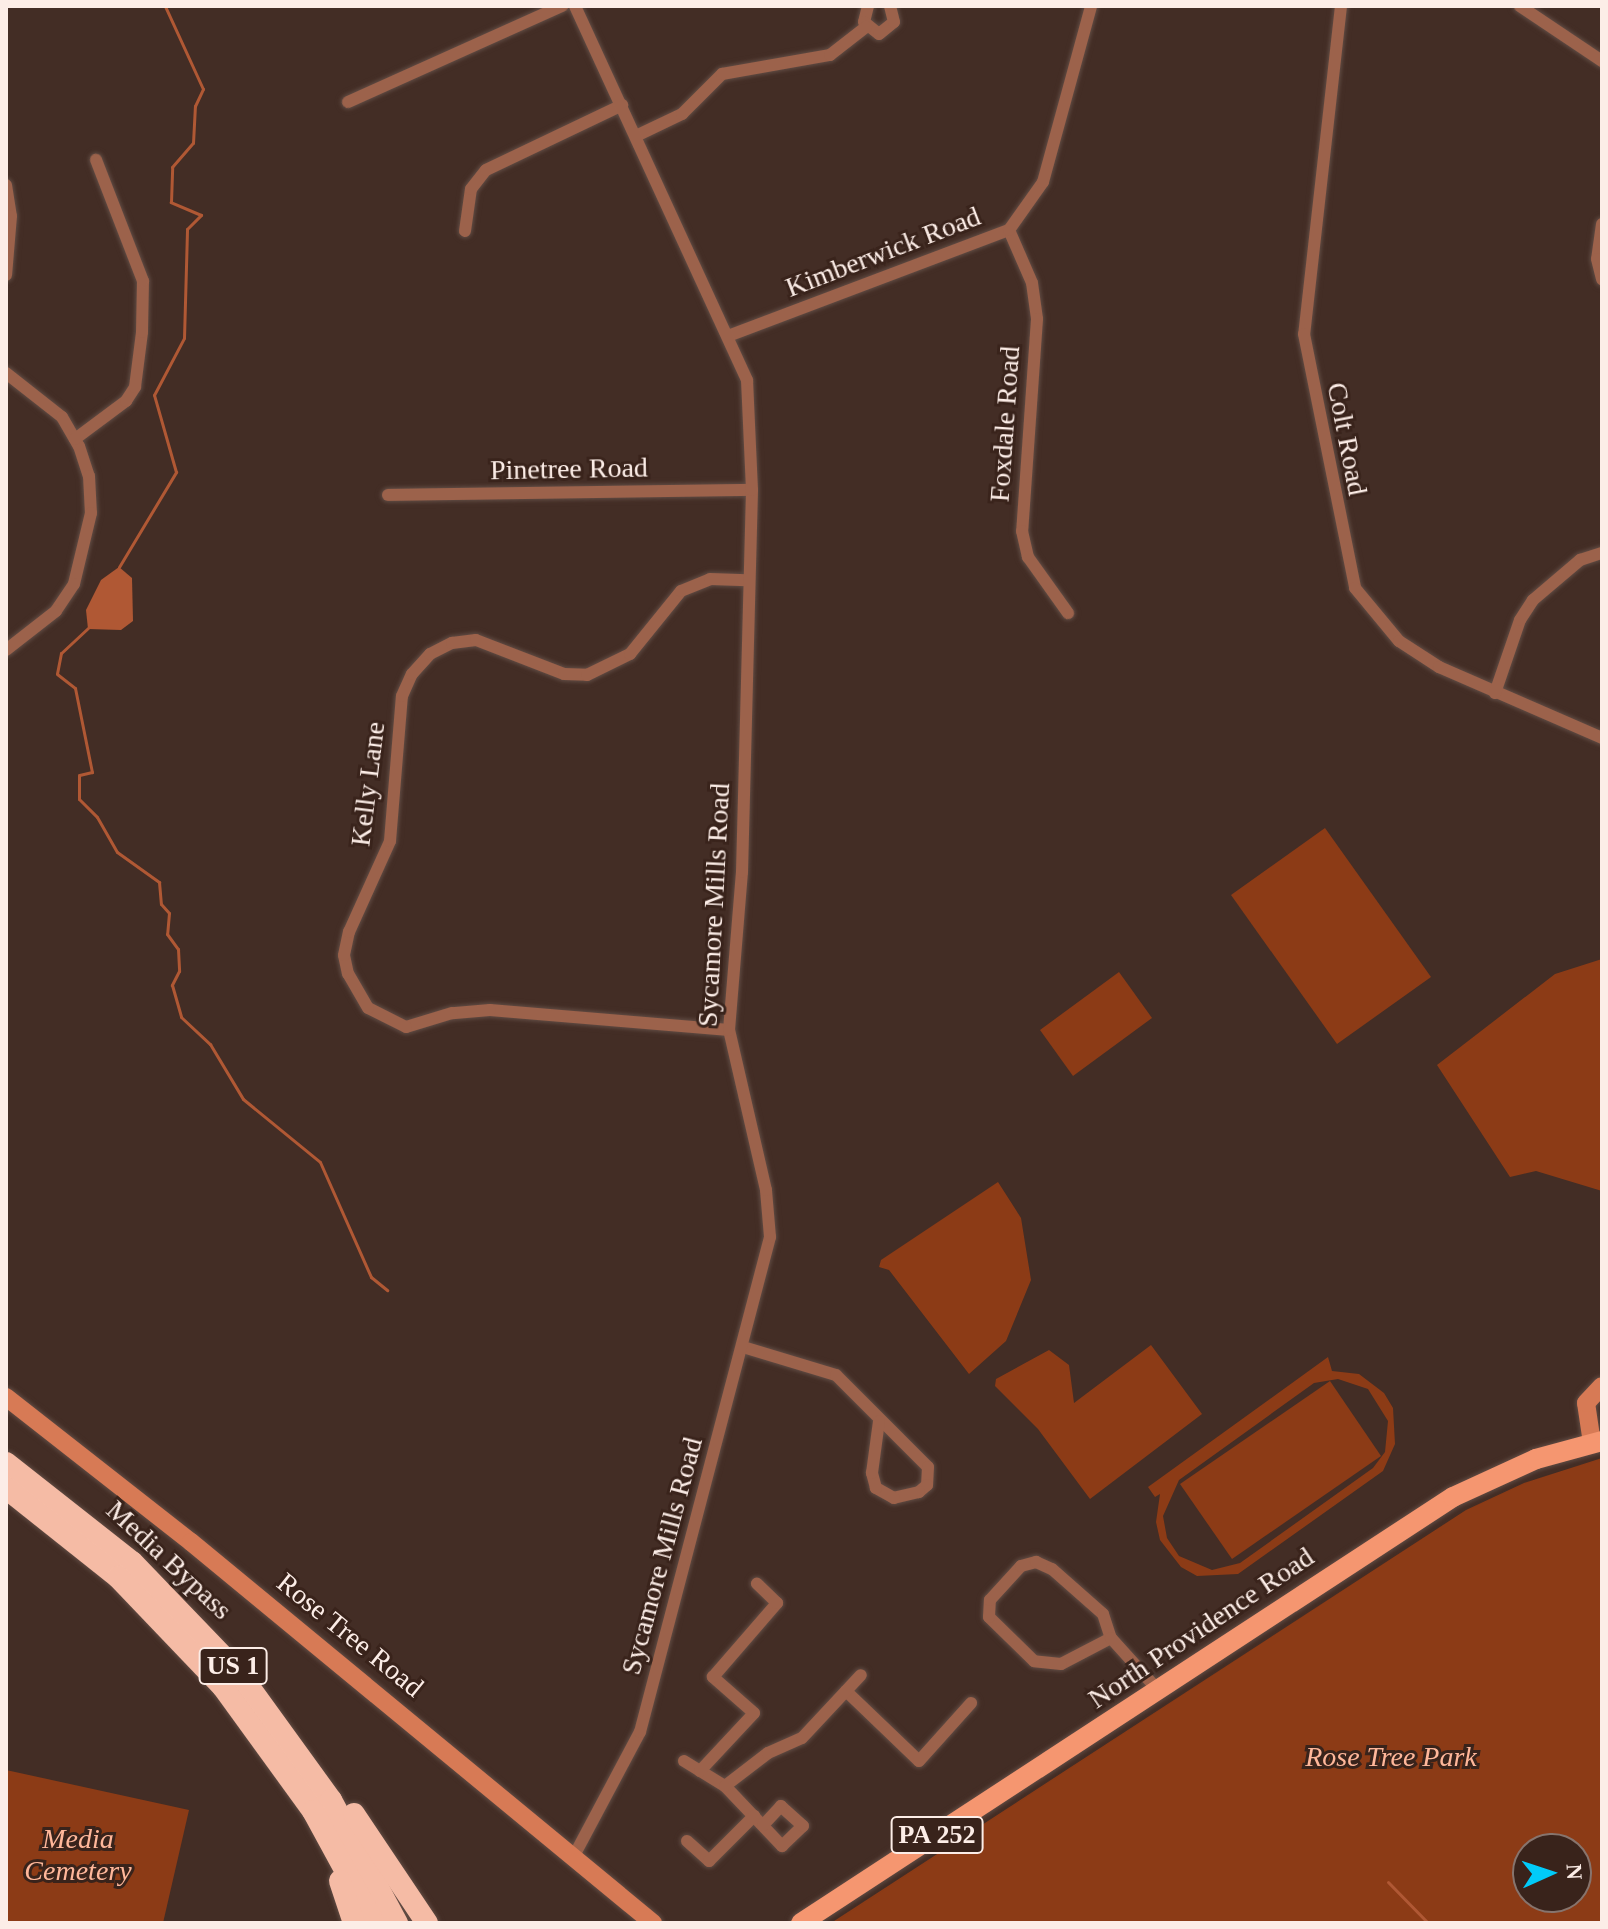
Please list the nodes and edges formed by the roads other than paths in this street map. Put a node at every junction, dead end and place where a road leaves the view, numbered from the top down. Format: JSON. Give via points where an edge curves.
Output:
{"nodes":[{"id":1,"x":562,"y":6,"type":"edge"},
{"id":2,"x":575,"y":6,"type":"edge"},
{"id":3,"x":868,"y":6,"type":"edge"},
{"id":4,"x":890,"y":6,"type":"edge"},
{"id":5,"x":1091,"y":6,"type":"edge"},
{"id":6,"x":1341,"y":6,"type":"edge"},
{"id":7,"x":1520,"y":6,"type":"edge"},
{"id":8,"x":866,"y":27,"type":"junction"},
{"id":9,"x":1602,"y":61,"type":"edge"},
{"id":10,"x":348,"y":102,"type":"dead end"},
{"id":11,"x":622,"y":105,"type":"junction"},
{"id":12,"x":638,"y":135,"type":"junction"},
{"id":13,"x":96,"y":160,"type":"dead end"},
{"id":14,"x":6,"y":185,"type":"edge"},
{"id":15,"x":1602,"y":224,"type":"edge"},
{"id":16,"x":1009,"y":230,"type":"junction"},
{"id":17,"x":465,"y":231,"type":"dead end"},
{"id":18,"x":6,"y":275,"type":"edge"},
{"id":19,"x":1602,"y":279,"type":"edge"},
{"id":20,"x":728,"y":336,"type":"junction"},
{"id":21,"x":6,"y":373,"type":"edge"},
{"id":22,"x":75,"y":439,"type":"junction"},
{"id":23,"x":752,"y":490,"type":"junction"},
{"id":24,"x":388,"y":495,"type":"dead end"},
{"id":25,"x":1602,"y":553,"type":"edge"},
{"id":26,"x":747,"y":580,"type":"junction"},
{"id":27,"x":1068,"y":613,"type":"dead end"},
{"id":28,"x":6,"y":650,"type":"edge"},
{"id":29,"x":1495,"y":693,"type":"junction"},
{"id":30,"x":1602,"y":738,"type":"edge"},
{"id":31,"x":729,"y":1030,"type":"junction"},
{"id":32,"x":743,"y":1347,"type":"junction"},
{"id":33,"x":1602,"y":1386,"type":"edge"},
{"id":34,"x":6,"y":1397,"type":"edge"},
{"id":35,"x":879,"y":1421,"type":"junction"},
{"id":36,"x":1597,"y":1442,"type":"edge"},
{"id":37,"x":6,"y":1463,"type":"edge"},
{"id":38,"x":6,"y":1488,"type":"edge"},
{"id":39,"x":757,"y":1584,"type":"dead end"},
{"id":40,"x":1111,"y":1638,"type":"junction"},
{"id":41,"x":861,"y":1675,"type":"dead end"},
{"id":42,"x":1158,"y":1690,"type":"junction"},
{"id":43,"x":846,"y":1691,"type":"junction"},
{"id":44,"x":971,"y":1703,"type":"dead end"},
{"id":45,"x":264,"y":1704,"type":"junction"},
{"id":46,"x":684,"y":1761,"type":"dead end"},
{"id":47,"x":700,"y":1771,"type":"junction"},
{"id":48,"x":292,"y":1779,"type":"junction"},
{"id":49,"x":725,"y":1786,"type":"junction"},
{"id":50,"x":687,"y":1841,"type":"dead end"},
{"id":51,"x":575,"y":1854,"type":"junction"},
{"id":52,"x":354,"y":1923,"type":"edge"},
{"id":53,"x":374,"y":1923,"type":"edge"},
{"id":54,"x":397,"y":1923,"type":"edge"},
{"id":55,"x":427,"y":1923,"type":"edge"},
{"id":56,"x":653,"y":1923,"type":"edge"},
{"id":57,"x":801,"y":1923,"type":"edge"}],
"edges":[{"from":1,"to":10,"type":"street"},
{"from":2,"to":11,"type":"street","name":"Sycamore Mills Road"},
{"from":3,"to":8,"type":"street"},
{"from":4,"to":8,"type":"street","via":[[895,17],[889,30],[874,33]]},
{"from":5,"to":16,"type":"street","name":"Kimberwick Road","via":[[1043,182]]},
{"from":6,"to":29,"type":"street","name":"Colt Road","via":[[1304,334],[1346,559],[1355,588],[1399,641]]},
{"from":7,"to":9,"type":"street"},
{"from":8,"to":12,"type":"street","via":[[830,55],[722,74],[682,114]]},
{"from":11,"to":12,"type":"street","name":"Sycamore Mills Road"},
{"from":11,"to":17,"type":"street","via":[[486,170],[471,189]]},
{"from":12,"to":20,"type":"street","name":"Sycamore Mills Road"},
{"from":13,"to":22,"type":"street","via":[[143,281],[142,332],[135,387],[126,401]]},
{"from":14,"to":18,"type":"street","via":[[11,216]]},
{"from":15,"to":19,"type":"street","via":[[1597,259]]},
{"from":16,"to":20,"type":"street","name":"Kimberwick Road"},
{"from":16,"to":27,"type":"street","name":"Foxdale Road","via":[[1032,283],[1037,319],[1022,531],[1028,557]]},
{"from":20,"to":23,"type":"street","name":"Sycamore Mills Road","via":[[747,380]]},
{"from":21,"to":22,"type":"street","via":[[62,417]]},
{"from":22,"to":28,"type":"street","via":[[89,476],[86,549],[74,584],[56,611]]},
{"from":23,"to":24,"type":"street","name":"Pinetree Road"},
{"from":23,"to":26,"type":"street","name":"Sycamore Mills Road"},
{"from":25,"to":29,"type":"street","via":[[1580,560],[1533,600],[1520,620]]},
{"from":26,"to":31,"type":"street","name":"Sycamore Mills Road","via":[[742,872]]},
{"from":26,"to":31,"type":"street","name":"Kelly Lane","via":[[710,579],[681,591],[630,654],[587,675],[564,674],[476,640],[452,643],[430,654],[402,696],[390,841],[344,955],[348,974],[368,1008],[406,1027],[452,1013],[490,1010]]},
{"from":29,"to":30,"type":"street","name":"Colt Road"},
{"from":31,"to":32,"type":"street","name":"Sycamore Mills Road","via":[[766,1190],[770,1237]]},
{"from":32,"to":35,"type":"street","via":[[836,1375]]},
{"from":32,"to":51,"type":"street","name":"Sycamore Mills Road","via":[[640,1732]]},
{"from":33,"to":36,"type":"street","name":"North Providence Road","via":[[1586,1403]]},
{"from":34,"to":51,"type":"street","name":"Rose Tree Road"},
{"from":35,"to":35,"type":"street","via":[[872,1473],[876,1488],[894,1498],[919,1492],[927,1485],[928,1467]]},
{"from":36,"to":42,"type":"main road","name":"North Providence Road","number":"PA 252","via":[[1508,1470],[1453,1497]]},
{"from":37,"to":45,"type":"highway","name":"Media Bypass","number":"US 1","via":[[82,1519],[160,1587]]},
{"from":38,"to":48,"type":"highway","name":"Media Bypass","number":"US 1","via":[[89,1552],[173,1630],[240,1707]]},
{"from":39,"to":47,"type":"street","via":[[777,1603],[713,1677],[754,1713]]},
{"from":40,"to":40,"type":"street","via":[[1103,1614],[1052,1569],[1036,1562],[1021,1566],[990,1600],[989,1617],[1034,1661],[1061,1664]]},
{"from":40,"to":42,"type":"street"},
{"from":41,"to":43,"type":"street"},
{"from":42,"to":57,"type":"main road","name":"North Providence Road","number":"PA 252"},
{"from":43,"to":44,"type":"street","via":[[919,1761]]},
{"from":43,"to":49,"type":"street","via":[[802,1738],[768,1753]]},
{"from":45,"to":54,"type":"highway","name":"Media Bypass","number":"US 1","via":[[331,1800]]},
{"from":45,"to":55,"type":"highway","via":[[341,1796]]},
{"from":46,"to":47,"type":"street"},
{"from":47,"to":49,"type":"street"},
{"from":48,"to":52,"type":"highway","via":[[336,1871]]},
{"from":48,"to":53,"type":"highway","name":"Media Bypass","number":"US 1"},
{"from":49,"to":50,"type":"street","via":[[758,1821],[709,1861]]},
{"from":51,"to":56,"type":"street","name":"Rose Tree Road"}]}
